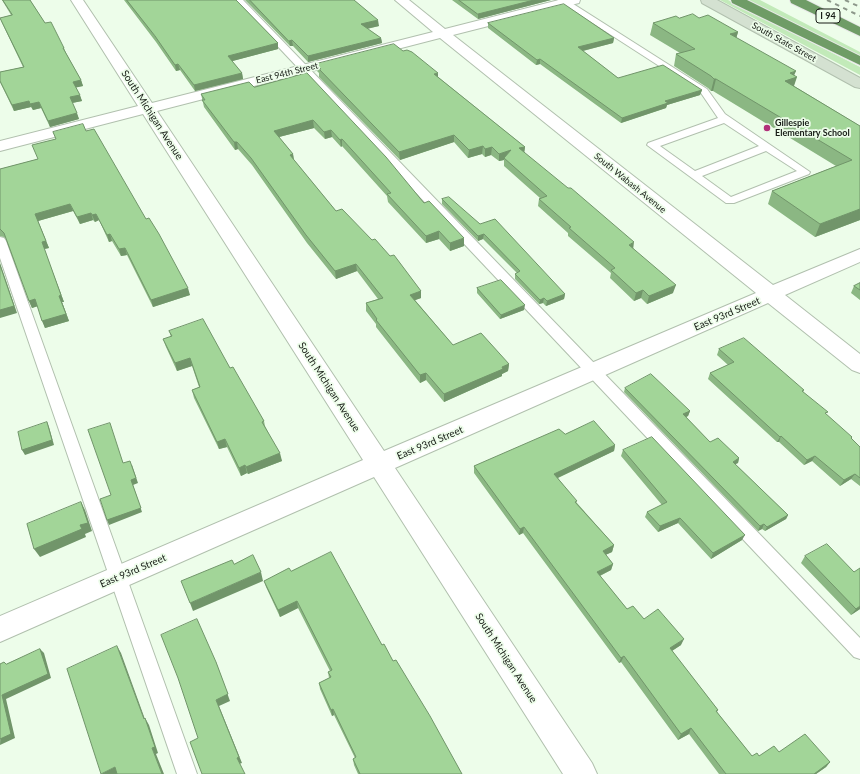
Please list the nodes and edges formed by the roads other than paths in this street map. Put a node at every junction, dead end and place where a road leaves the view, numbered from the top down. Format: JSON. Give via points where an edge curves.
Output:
{"nodes":[{"id":1,"x":77,"y":0,"type":"edge"},
{"id":2,"x":238,"y":0,"type":"edge"},
{"id":3,"x":401,"y":0,"type":"edge"},
{"id":4,"x":707,"y":0,"type":"edge"},
{"id":5,"x":737,"y":0,"type":"edge"},
{"id":6,"x":796,"y":0,"type":"edge"},
{"id":7,"x":567,"y":1,"type":"edge"},
{"id":8,"x":860,"y":32,"type":"edge"},
{"id":9,"x":443,"y":33,"type":"junction"},
{"id":10,"x":860,"y":61,"type":"edge"},
{"id":11,"x":304,"y":69,"type":"junction"},
{"id":12,"x":860,"y":84,"type":"edge"},
{"id":13,"x":148,"y":109,"type":"junction"},
{"id":14,"x":725,"y":119,"type":"junction"},
{"id":15,"x":0,"y":146,"type":"edge"},
{"id":16,"x":767,"y":147,"type":"junction"},
{"id":17,"x":694,"y":175,"type":"junction"},
{"id":18,"x":0,"y":241,"type":"edge"},
{"id":19,"x":860,"y":256,"type":"edge"},
{"id":20,"x":771,"y":295,"type":"junction"},
{"id":21,"x":860,"y":366,"type":"edge"},
{"id":22,"x":594,"y":372,"type":"junction"},
{"id":23,"x":380,"y":465,"type":"junction"},
{"id":24,"x":118,"y":578,"type":"junction"},
{"id":25,"x":0,"y":629,"type":"edge"},
{"id":26,"x":860,"y":652,"type":"edge"},
{"id":27,"x":187,"y":774,"type":"edge"},
{"id":28,"x":581,"y":774,"type":"edge"}],
"edges":[{"from":1,"to":13,"type":"street","name":"South Michigan Avenue"},
{"from":2,"to":11,"type":"lane"},
{"from":3,"to":9,"type":"street","name":"South Wabash Avenue"},
{"from":4,"to":12,"type":"main road","name":"South State Street"},
{"from":5,"to":10,"type":"highway"},
{"from":6,"to":8,"type":"highway","number":"I 94"},
{"from":7,"to":9,"type":"street","name":"East 94th Street"},
{"from":7,"to":14,"type":"lane","via":[[704,91]]},
{"from":9,"to":11,"type":"street","name":"East 94th Street"},
{"from":9,"to":20,"type":"street","name":"South Wabash Avenue"},
{"from":11,"to":13,"type":"street","name":"East 94th Street"},
{"from":11,"to":22,"type":"lane"},
{"from":13,"to":15,"type":"street","name":"East 94th Street"},
{"from":13,"to":23,"type":"street","name":"South Michigan Avenue"},
{"from":14,"to":16,"type":"lane"},
{"from":14,"to":17,"type":"lane","via":[[652,145]]},
{"from":16,"to":17,"type":"lane"},
{"from":16,"to":17,"type":"lane","via":[[805,172],[730,201]]},
{"from":18,"to":24,"type":"lane"},
{"from":19,"to":20,"type":"street","name":"East 93rd Street"},
{"from":20,"to":21,"type":"street","name":"South Wabash Avenue"},
{"from":20,"to":22,"type":"street","name":"East 93rd Street"},
{"from":22,"to":23,"type":"street","name":"East 93rd Street"},
{"from":22,"to":26,"type":"lane"},
{"from":23,"to":24,"type":"street","name":"East 93rd Street"},
{"from":23,"to":28,"type":"street","name":"South Michigan Avenue"},
{"from":24,"to":25,"type":"street","name":"East 93rd Street"},
{"from":24,"to":27,"type":"lane"}]}
